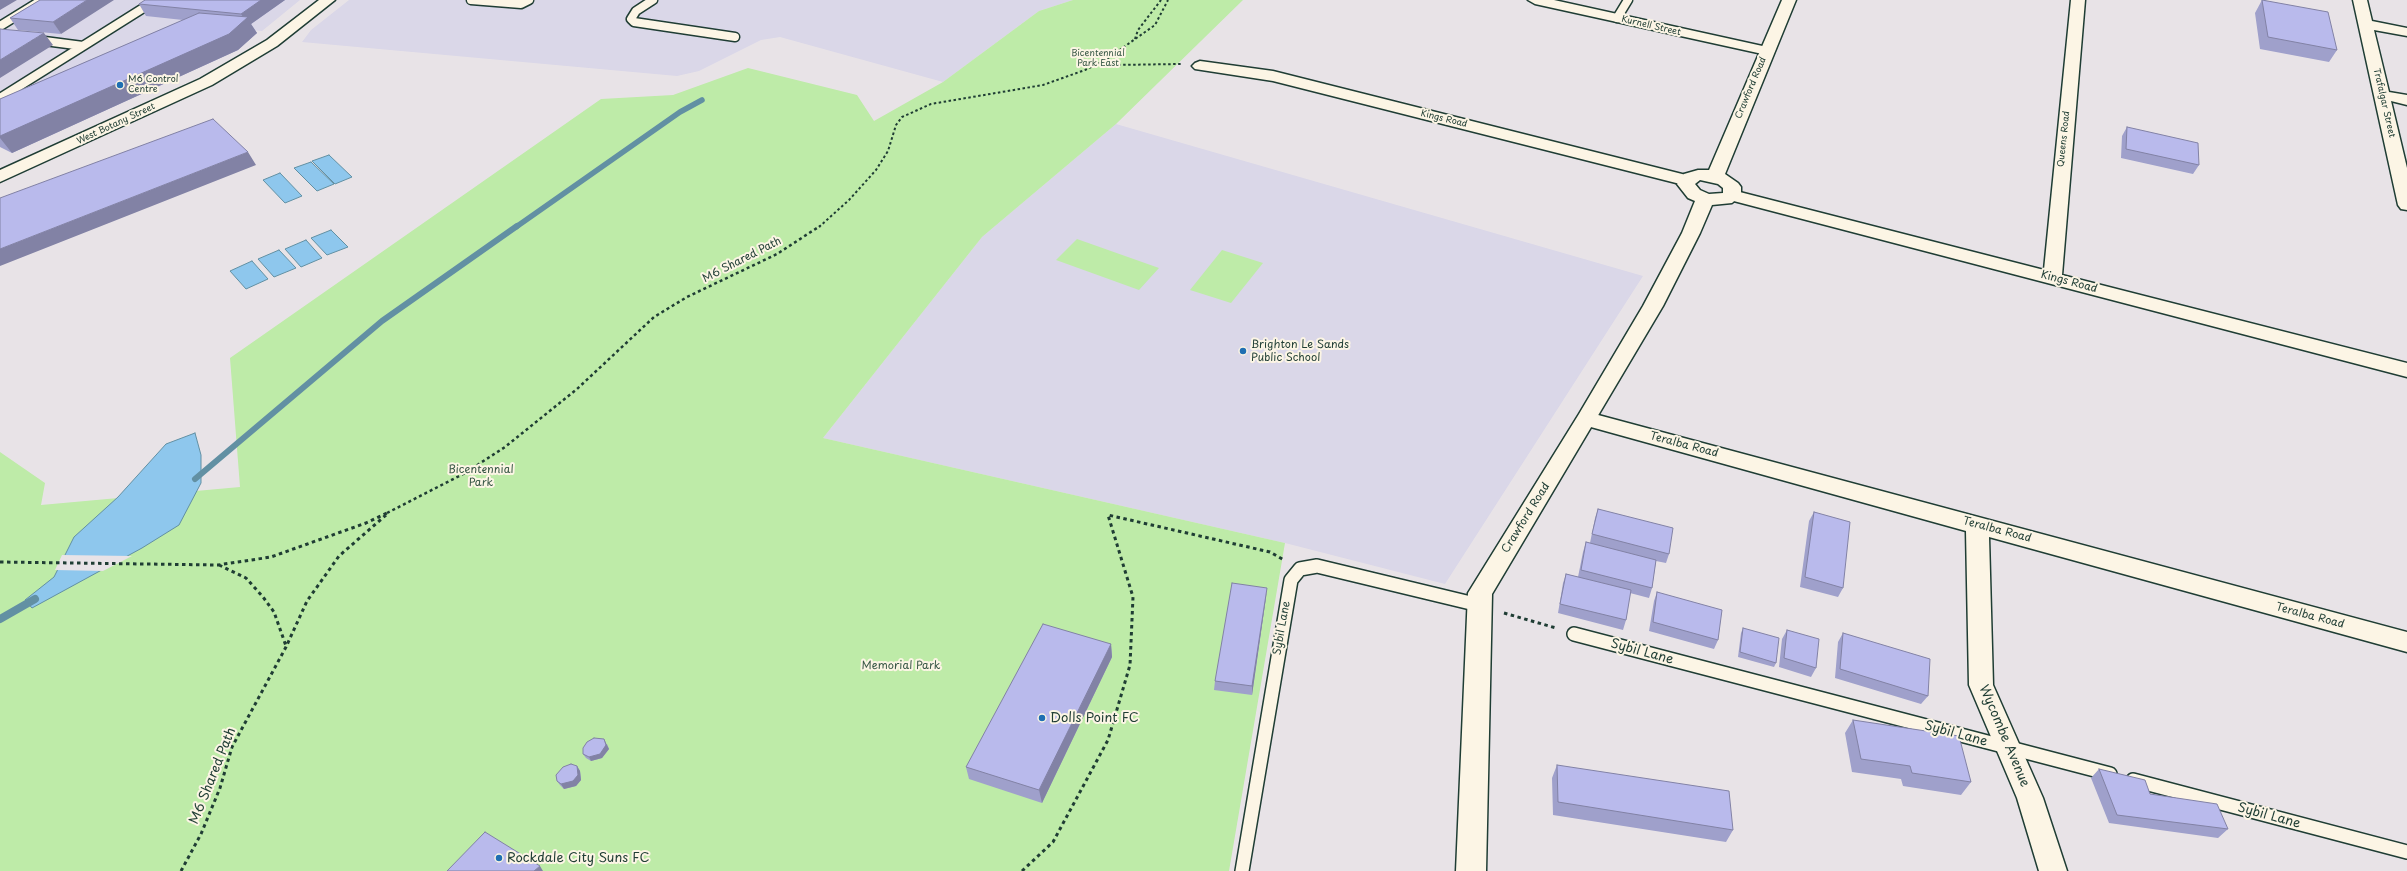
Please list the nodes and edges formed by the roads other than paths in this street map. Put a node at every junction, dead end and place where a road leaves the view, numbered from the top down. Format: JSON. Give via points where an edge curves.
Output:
{"nodes":[{"id":1,"x":42,"y":0,"type":"edge"},
{"id":2,"x":156,"y":0,"type":"edge"},
{"id":3,"x":328,"y":0,"type":"edge"},
{"id":4,"x":471,"y":0,"type":"edge"},
{"id":5,"x":529,"y":0,"type":"edge"},
{"id":6,"x":652,"y":0,"type":"edge"},
{"id":7,"x":1535,"y":0,"type":"edge"},
{"id":8,"x":1628,"y":0,"type":"edge"},
{"id":9,"x":1789,"y":0,"type":"edge"},
{"id":10,"x":2078,"y":0,"type":"edge"},
{"id":11,"x":2360,"y":0,"type":"edge"},
{"id":12,"x":1617,"y":18,"type":"junction"},
{"id":13,"x":2366,"y":24,"type":"junction"},
{"id":14,"x":0,"y":26,"type":"edge"},
{"id":15,"x":2407,"y":32,"type":"edge"},
{"id":16,"x":735,"y":37,"type":"dead end"},
{"id":17,"x":30,"y":39,"type":"edge"},
{"id":18,"x":84,"y":46,"type":"junction"},
{"id":19,"x":1767,"y":51,"type":"junction"},
{"id":20,"x":1200,"y":66,"type":"road end"},
{"id":21,"x":2382,"y":95,"type":"junction"},
{"id":22,"x":0,"y":98,"type":"edge"},
{"id":23,"x":2407,"y":100,"type":"edge"},
{"id":24,"x":0,"y":176,"type":"edge"},
{"id":25,"x":1715,"y":176,"type":"junction"},
{"id":26,"x":1688,"y":181,"type":"junction"},
{"id":27,"x":1732,"y":195,"type":"junction"},
{"id":28,"x":1706,"y":199,"type":"junction"},
{"id":29,"x":2407,"y":205,"type":"edge"},
{"id":30,"x":2052,"y":278,"type":"junction"},
{"id":31,"x":2407,"y":370,"type":"edge"},
{"id":32,"x":1587,"y":418,"type":"junction"},
{"id":33,"x":1977,"y":525,"type":"junction"},
{"id":34,"x":1479,"y":605,"type":"junction"},
{"id":35,"x":1574,"y":634,"type":"road end"},
{"id":36,"x":2407,"y":642,"type":"edge"},
{"id":37,"x":2008,"y":747,"type":"junction"},
{"id":38,"x":2407,"y":852,"type":"edge"},
{"id":39,"x":1242,"y":871,"type":"edge"},
{"id":40,"x":1471,"y":871,"type":"edge"},
{"id":41,"x":2053,"y":871,"type":"edge"}],
"edges":[{"from":1,"to":14,"type":"lane"},
{"from":2,"to":18,"type":"lane"},
{"from":3,"to":24,"type":"street","name":"West Botany Street","via":[[272,43],[206,82]]},
{"from":4,"to":5,"type":"lane","via":[[521,4]]},
{"from":6,"to":16,"type":"lane","via":[[636,11],[631,19],[634,22]]},
{"from":7,"to":12,"type":"street","name":"Kurnell Street"},
{"from":8,"to":12,"type":"lane"},
{"from":9,"to":19,"type":"street","name":"Crawford Road"},
{"from":10,"to":30,"type":"street","name":"Queens Road"},
{"from":11,"to":13,"type":"street","name":"Trafalgar Street"},
{"from":12,"to":19,"type":"street","name":"Kurnell Street"},
{"from":13,"to":15,"type":"street"},
{"from":13,"to":21,"type":"street","name":"Trafalgar Street"},
{"from":17,"to":18,"type":"lane"},
{"from":18,"to":22,"type":"lane"},
{"from":19,"to":25,"type":"street","name":"Crawford Road"},
{"from":20,"to":26,"type":"street","name":"Kings Road","via":[[1273,76]]},
{"from":21,"to":23,"type":"street"},
{"from":21,"to":29,"type":"street","name":"Trafalgar Street"},
{"from":25,"to":26,"type":"street","via":[[1698,175]]},
{"from":25,"to":27,"type":"street","via":[[1730,184]]},
{"from":26,"to":28,"type":"street","via":[[1686,184],[1690,191]]},
{"from":27,"to":28,"type":"street","via":[[1722,200]]},
{"from":27,"to":30,"type":"street","name":"Kings Road"},
{"from":28,"to":32,"type":"street","name":"Crawford Road","via":[[1653,306]]},
{"from":30,"to":31,"type":"street","name":"Kings Road"},
{"from":32,"to":33,"type":"street","name":"Teralba Road"},
{"from":32,"to":34,"type":"street","name":"Crawford Road","via":[[1480,593]]},
{"from":33,"to":36,"type":"street","name":"Teralba Road"},
{"from":33,"to":37,"type":"street","name":"Wycombe Avenue","via":[[1981,685]]},
{"from":34,"to":39,"type":"lane","name":"Sybil Lane","via":[[1317,566],[1300,569],[1291,580]]},
{"from":34,"to":40,"type":"street","name":"Crawford Road"},
{"from":35,"to":37,"type":"lane","name":"Sybil Lane"},
{"from":37,"to":38,"type":"lane","name":"Sybil Lane"},
{"from":37,"to":41,"type":"street","name":"Wycombe Avenue","via":[[2030,798]]}]}
